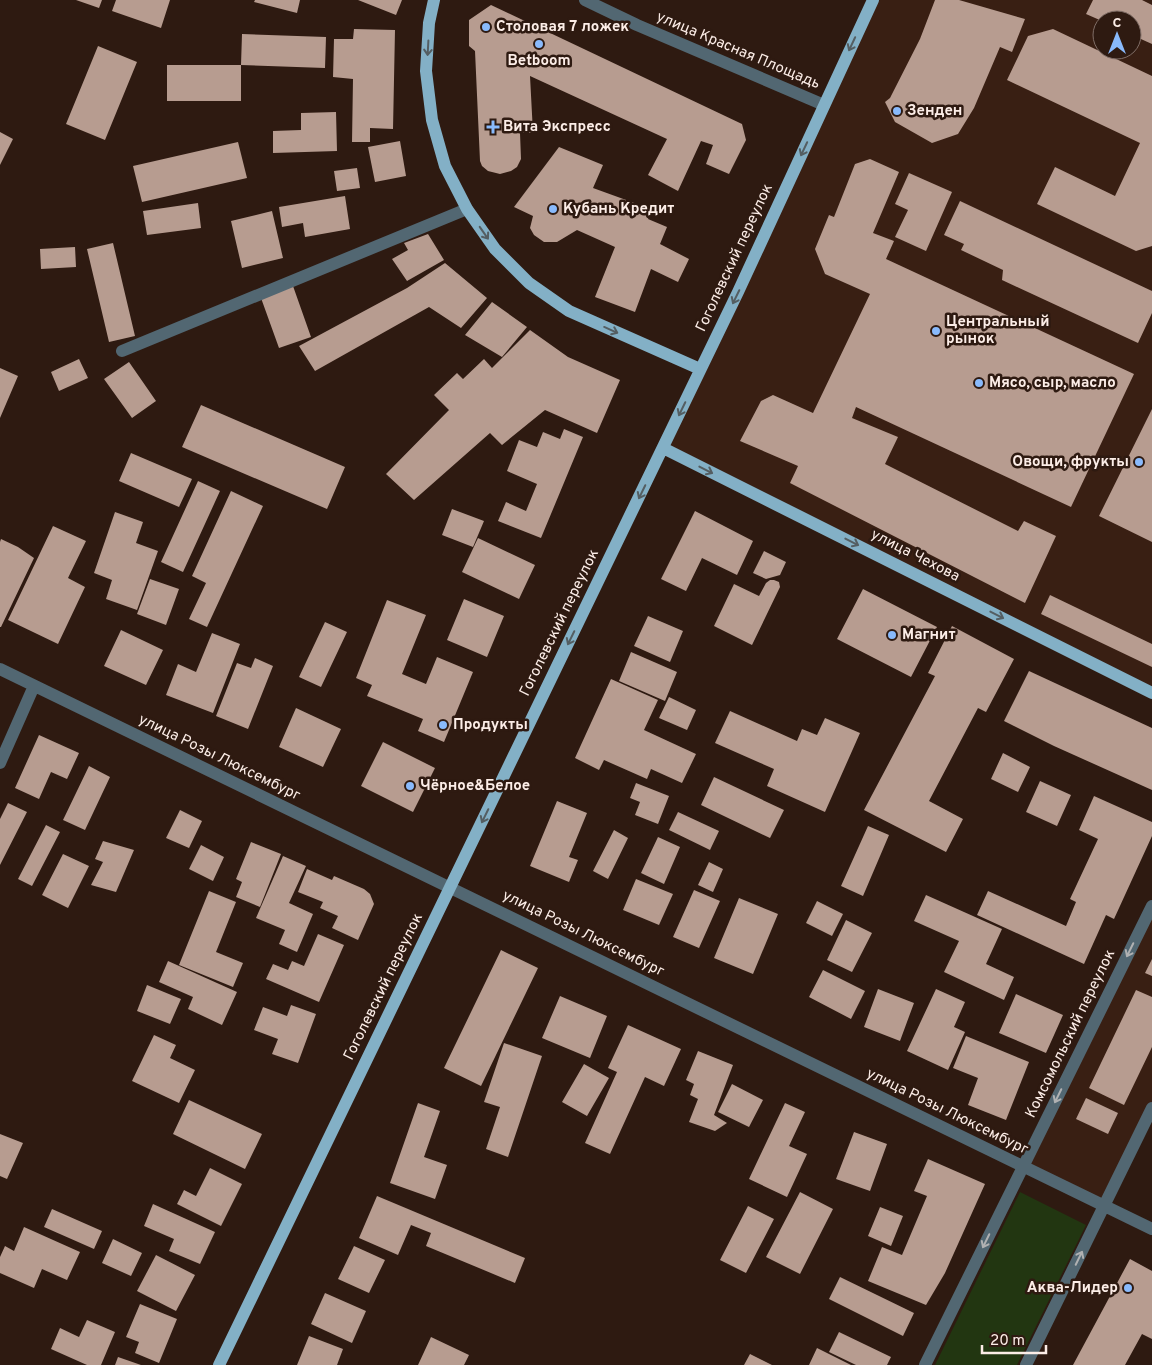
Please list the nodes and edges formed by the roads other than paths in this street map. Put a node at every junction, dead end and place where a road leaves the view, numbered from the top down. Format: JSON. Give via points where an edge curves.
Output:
{"nodes":[{"id":1,"x":434,"y":0,"type":"edge"},
{"id":2,"x":585,"y":0,"type":"edge"},
{"id":3,"x":873,"y":0,"type":"edge"},
{"id":4,"x":824,"y":105,"type":"junction"},
{"id":5,"x":467,"y":210,"type":"junction"},
{"id":6,"x":122,"y":351,"type":"dead end"},
{"id":7,"x":700,"y":369,"type":"junction"},
{"id":8,"x":663,"y":448,"type":"junction"},
{"id":9,"x":0,"y":670,"type":"edge"},
{"id":10,"x":34,"y":686,"type":"junction"},
{"id":11,"x":1152,"y":693,"type":"edge"},
{"id":12,"x":0,"y":763,"type":"edge"},
{"id":13,"x":450,"y":887,"type":"junction"},
{"id":14,"x":1152,"y":906,"type":"edge"},
{"id":15,"x":1152,"y":1108,"type":"edge"},
{"id":16,"x":1023,"y":1167,"type":"junction"},
{"id":17,"x":1104,"y":1206,"type":"junction"},
{"id":18,"x":1152,"y":1229,"type":"edge"},
{"id":19,"x":219,"y":1365,"type":"edge"},
{"id":20,"x":925,"y":1365,"type":"edge"},
{"id":21,"x":1026,"y":1365,"type":"edge"}],
"edges":[{"from":1,"to":5,"type":"main road","one_way":true,"via":[[426,71],[432,120],[446,166]]},
{"from":2,"to":4,"type":"street","name":"улица Красная Площадь"},
{"from":3,"to":4,"type":"main road","name":"Гоголевский переулок","one_way":true},
{"from":4,"to":7,"type":"main road","name":"Гоголевский переулок","one_way":true},
{"from":5,"to":6,"type":"street"},
{"from":5,"to":7,"type":"main road","one_way":true,"via":[[495,249],[529,283],[569,311]]},
{"from":7,"to":8,"type":"main road","name":"Гоголевский переулок","one_way":true},
{"from":8,"to":11,"type":"main road","name":"улица Чехова","one_way":true},
{"from":8,"to":13,"type":"main road","name":"Гоголевский переулок","one_way":true},
{"from":9,"to":10,"type":"street","name":"улица Розы Люксембург"},
{"from":10,"to":12,"type":"street"},
{"from":10,"to":13,"type":"street","name":"улица Розы Люксембург"},
{"from":13,"to":16,"type":"street","name":"улица Розы Люксембург"},
{"from":13,"to":19,"type":"main road","name":"Гоголевский переулок"},
{"from":14,"to":16,"type":"street","name":"Комсомольский переулок","one_way":true},
{"from":15,"to":17,"type":"street"},
{"from":16,"to":17,"type":"street","name":"улица Розы Люксембург"},
{"from":16,"to":20,"type":"street","name":"Комсомольский переулок","one_way":true},
{"from":17,"to":18,"type":"street","name":"улица Розы Люксембург"},
{"from":21,"to":17,"type":"street","one_way":true}]}
